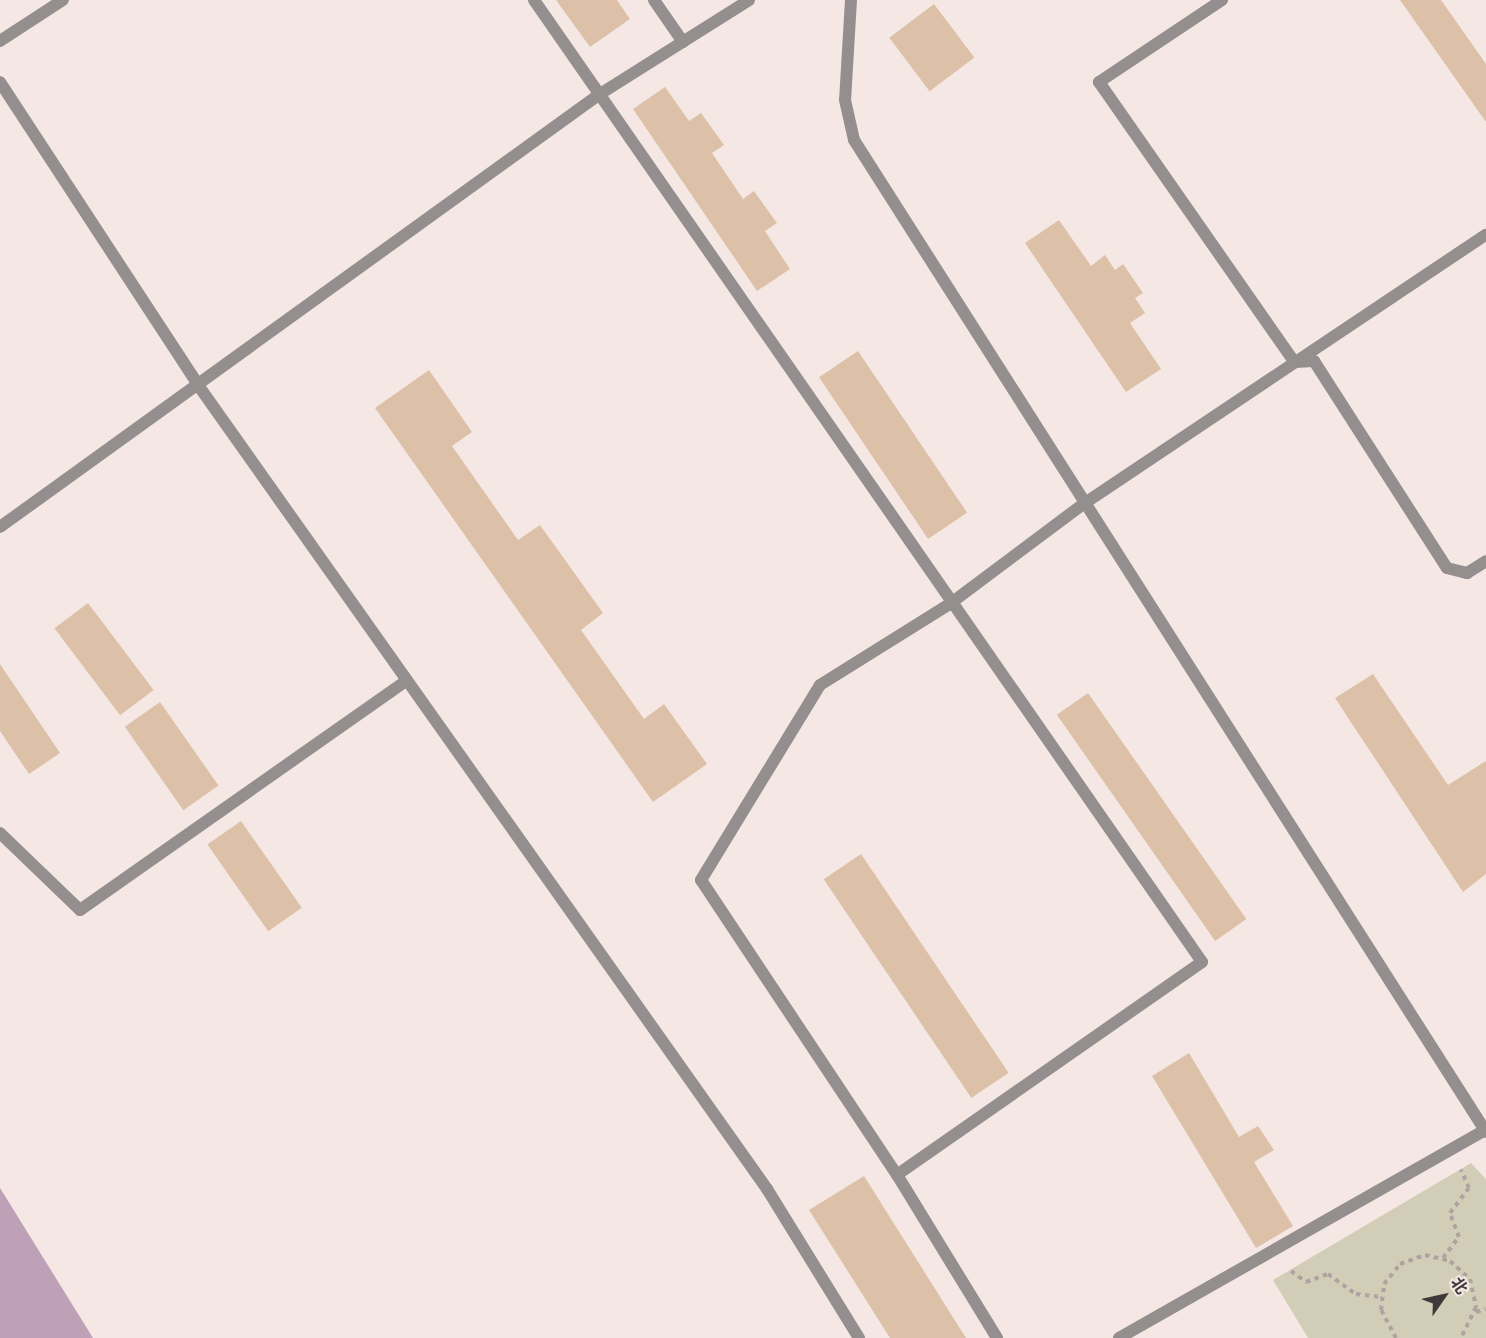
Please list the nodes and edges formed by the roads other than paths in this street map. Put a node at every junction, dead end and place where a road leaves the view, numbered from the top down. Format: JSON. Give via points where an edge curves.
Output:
{"nodes":[{"id":1,"x":63,"y":0,"type":"edge"},
{"id":2,"x":534,"y":0,"type":"edge"},
{"id":3,"x":654,"y":0,"type":"edge"},
{"id":4,"x":749,"y":0,"type":"edge"},
{"id":5,"x":851,"y":0,"type":"edge"},
{"id":6,"x":1222,"y":0,"type":"edge"},
{"id":7,"x":0,"y":41,"type":"edge"},
{"id":8,"x":683,"y":42,"type":"junction"},
{"id":9,"x":0,"y":82,"type":"edge"},
{"id":10,"x":600,"y":94,"type":"junction"},
{"id":11,"x":1486,"y":235,"type":"edge"},
{"id":12,"x":1294,"y":362,"type":"junction"},
{"id":13,"x":198,"y":385,"type":"junction"},
{"id":14,"x":1082,"y":505,"type":"junction"},
{"id":15,"x":0,"y":527,"type":"edge"},
{"id":16,"x":1486,"y":561,"type":"edge"},
{"id":17,"x":951,"y":603,"type":"junction"},
{"id":18,"x":405,"y":682,"type":"junction"},
{"id":19,"x":0,"y":832,"type":"edge"},
{"id":20,"x":1485,"y":1131,"type":"edge"},
{"id":21,"x":897,"y":1175,"type":"junction"},
{"id":22,"x":859,"y":1338,"type":"edge"},
{"id":23,"x":998,"y":1338,"type":"edge"},
{"id":24,"x":1119,"y":1338,"type":"edge"}],
"edges":[{"from":1,"to":7,"type":"lane"},
{"from":2,"to":10,"type":"lane"},
{"from":3,"to":8,"type":"lane"},
{"from":4,"to":8,"type":"lane"},
{"from":5,"to":14,"type":"lane","via":[[845,100],[854,140]]},
{"from":6,"to":12,"type":"lane","via":[[1099,82]]},
{"from":8,"to":10,"type":"lane"},
{"from":9,"to":13,"type":"lane"},
{"from":10,"to":13,"type":"lane"},
{"from":10,"to":17,"type":"lane"},
{"from":11,"to":12,"type":"lane"},
{"from":12,"to":14,"type":"lane"},
{"from":12,"to":16,"type":"lane","via":[[1314,361],[1448,568],[1467,573]]},
{"from":13,"to":15,"type":"lane"},
{"from":13,"to":18,"type":"lane"},
{"from":14,"to":17,"type":"lane"},
{"from":14,"to":20,"type":"lane"},
{"from":17,"to":21,"type":"lane","via":[[820,685],[701,880]]},
{"from":17,"to":21,"type":"lane","via":[[1202,962]]},
{"from":18,"to":19,"type":"lane","via":[[80,910]]},
{"from":18,"to":22,"type":"lane","via":[[767,1189]]},
{"from":20,"to":24,"type":"lane"},
{"from":21,"to":23,"type":"lane"}]}
